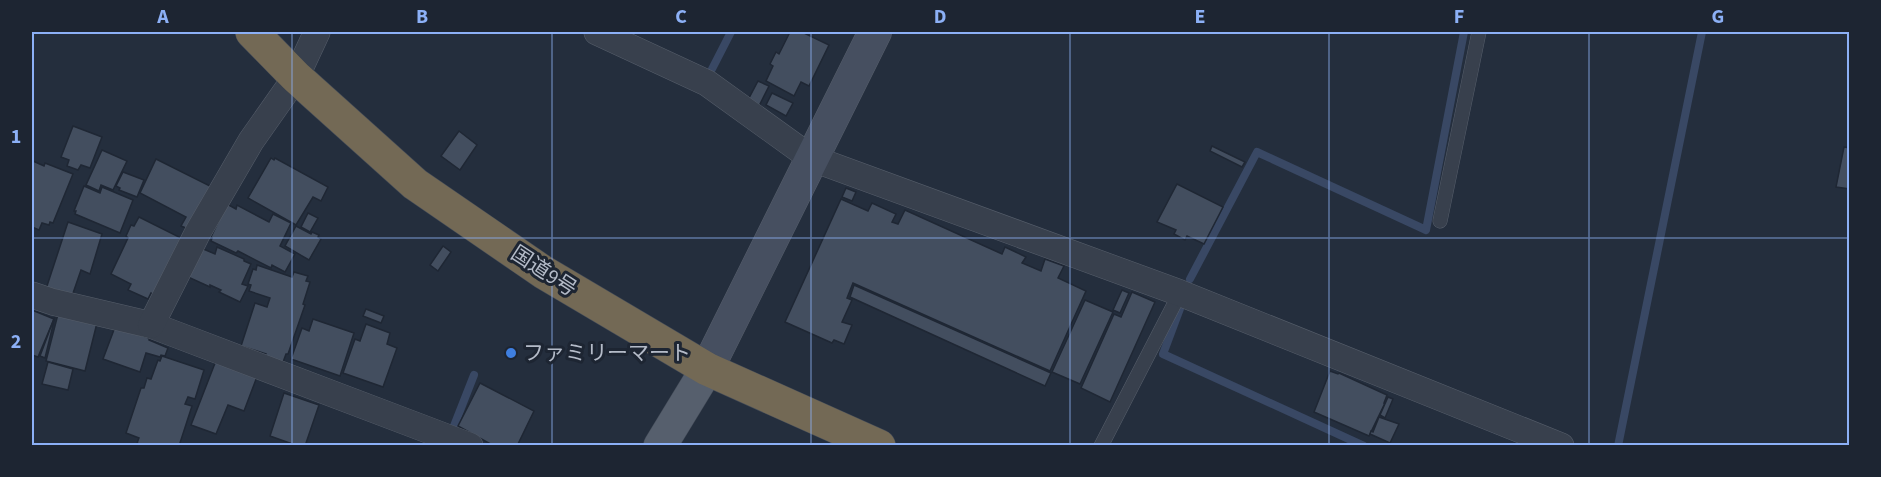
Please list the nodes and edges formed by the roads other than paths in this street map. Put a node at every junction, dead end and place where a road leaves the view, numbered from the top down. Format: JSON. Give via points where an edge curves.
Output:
{"nodes":[{"id":1,"x":252,"y":32,"type":"edge"},
{"id":2,"x":318,"y":32,"type":"edge"},
{"id":3,"x":597,"y":32,"type":"edge"},
{"id":4,"x":875,"y":32,"type":"edge"},
{"id":5,"x":1479,"y":32,"type":"edge"},
{"id":6,"x":296,"y":77,"type":"junction"},
{"id":7,"x":811,"y":158,"type":"junction"},
{"id":8,"x":1440,"y":221,"type":"dead end"},
{"id":9,"x":1180,"y":293,"type":"junction"},
{"id":10,"x":32,"y":295,"type":"edge"},
{"id":11,"x":152,"y":325,"type":"junction"},
{"id":12,"x":707,"y":369,"type":"junction"},
{"id":13,"x":470,"y":446,"type":"edge"},
{"id":14,"x":660,"y":446,"type":"edge"},
{"id":15,"x":879,"y":446,"type":"edge"},
{"id":16,"x":1101,"y":446,"type":"edge"},
{"id":17,"x":1561,"y":446,"type":"edge"}],
"edges":[{"from":1,"to":6,"type":"highway","name":"国道9号"},
{"from":2,"to":6,"type":"street"},
{"from":3,"to":7,"type":"street","via":[[707,83]]},
{"from":4,"to":7,"type":"street"},
{"from":5,"to":8,"type":"lane"},
{"from":6,"to":11,"type":"street","via":[[251,141],[198,232]]},
{"from":6,"to":12,"type":"highway","name":"国道9号","via":[[416,184],[543,272]]},
{"from":7,"to":9,"type":"street"},
{"from":7,"to":12,"type":"street"},
{"from":9,"to":16,"type":"lane"},
{"from":9,"to":17,"type":"street"},
{"from":10,"to":11,"type":"street"},
{"from":11,"to":13,"type":"street"},
{"from":12,"to":14,"type":"main road"},
{"from":12,"to":15,"type":"highway","name":"国道9号"}]}
